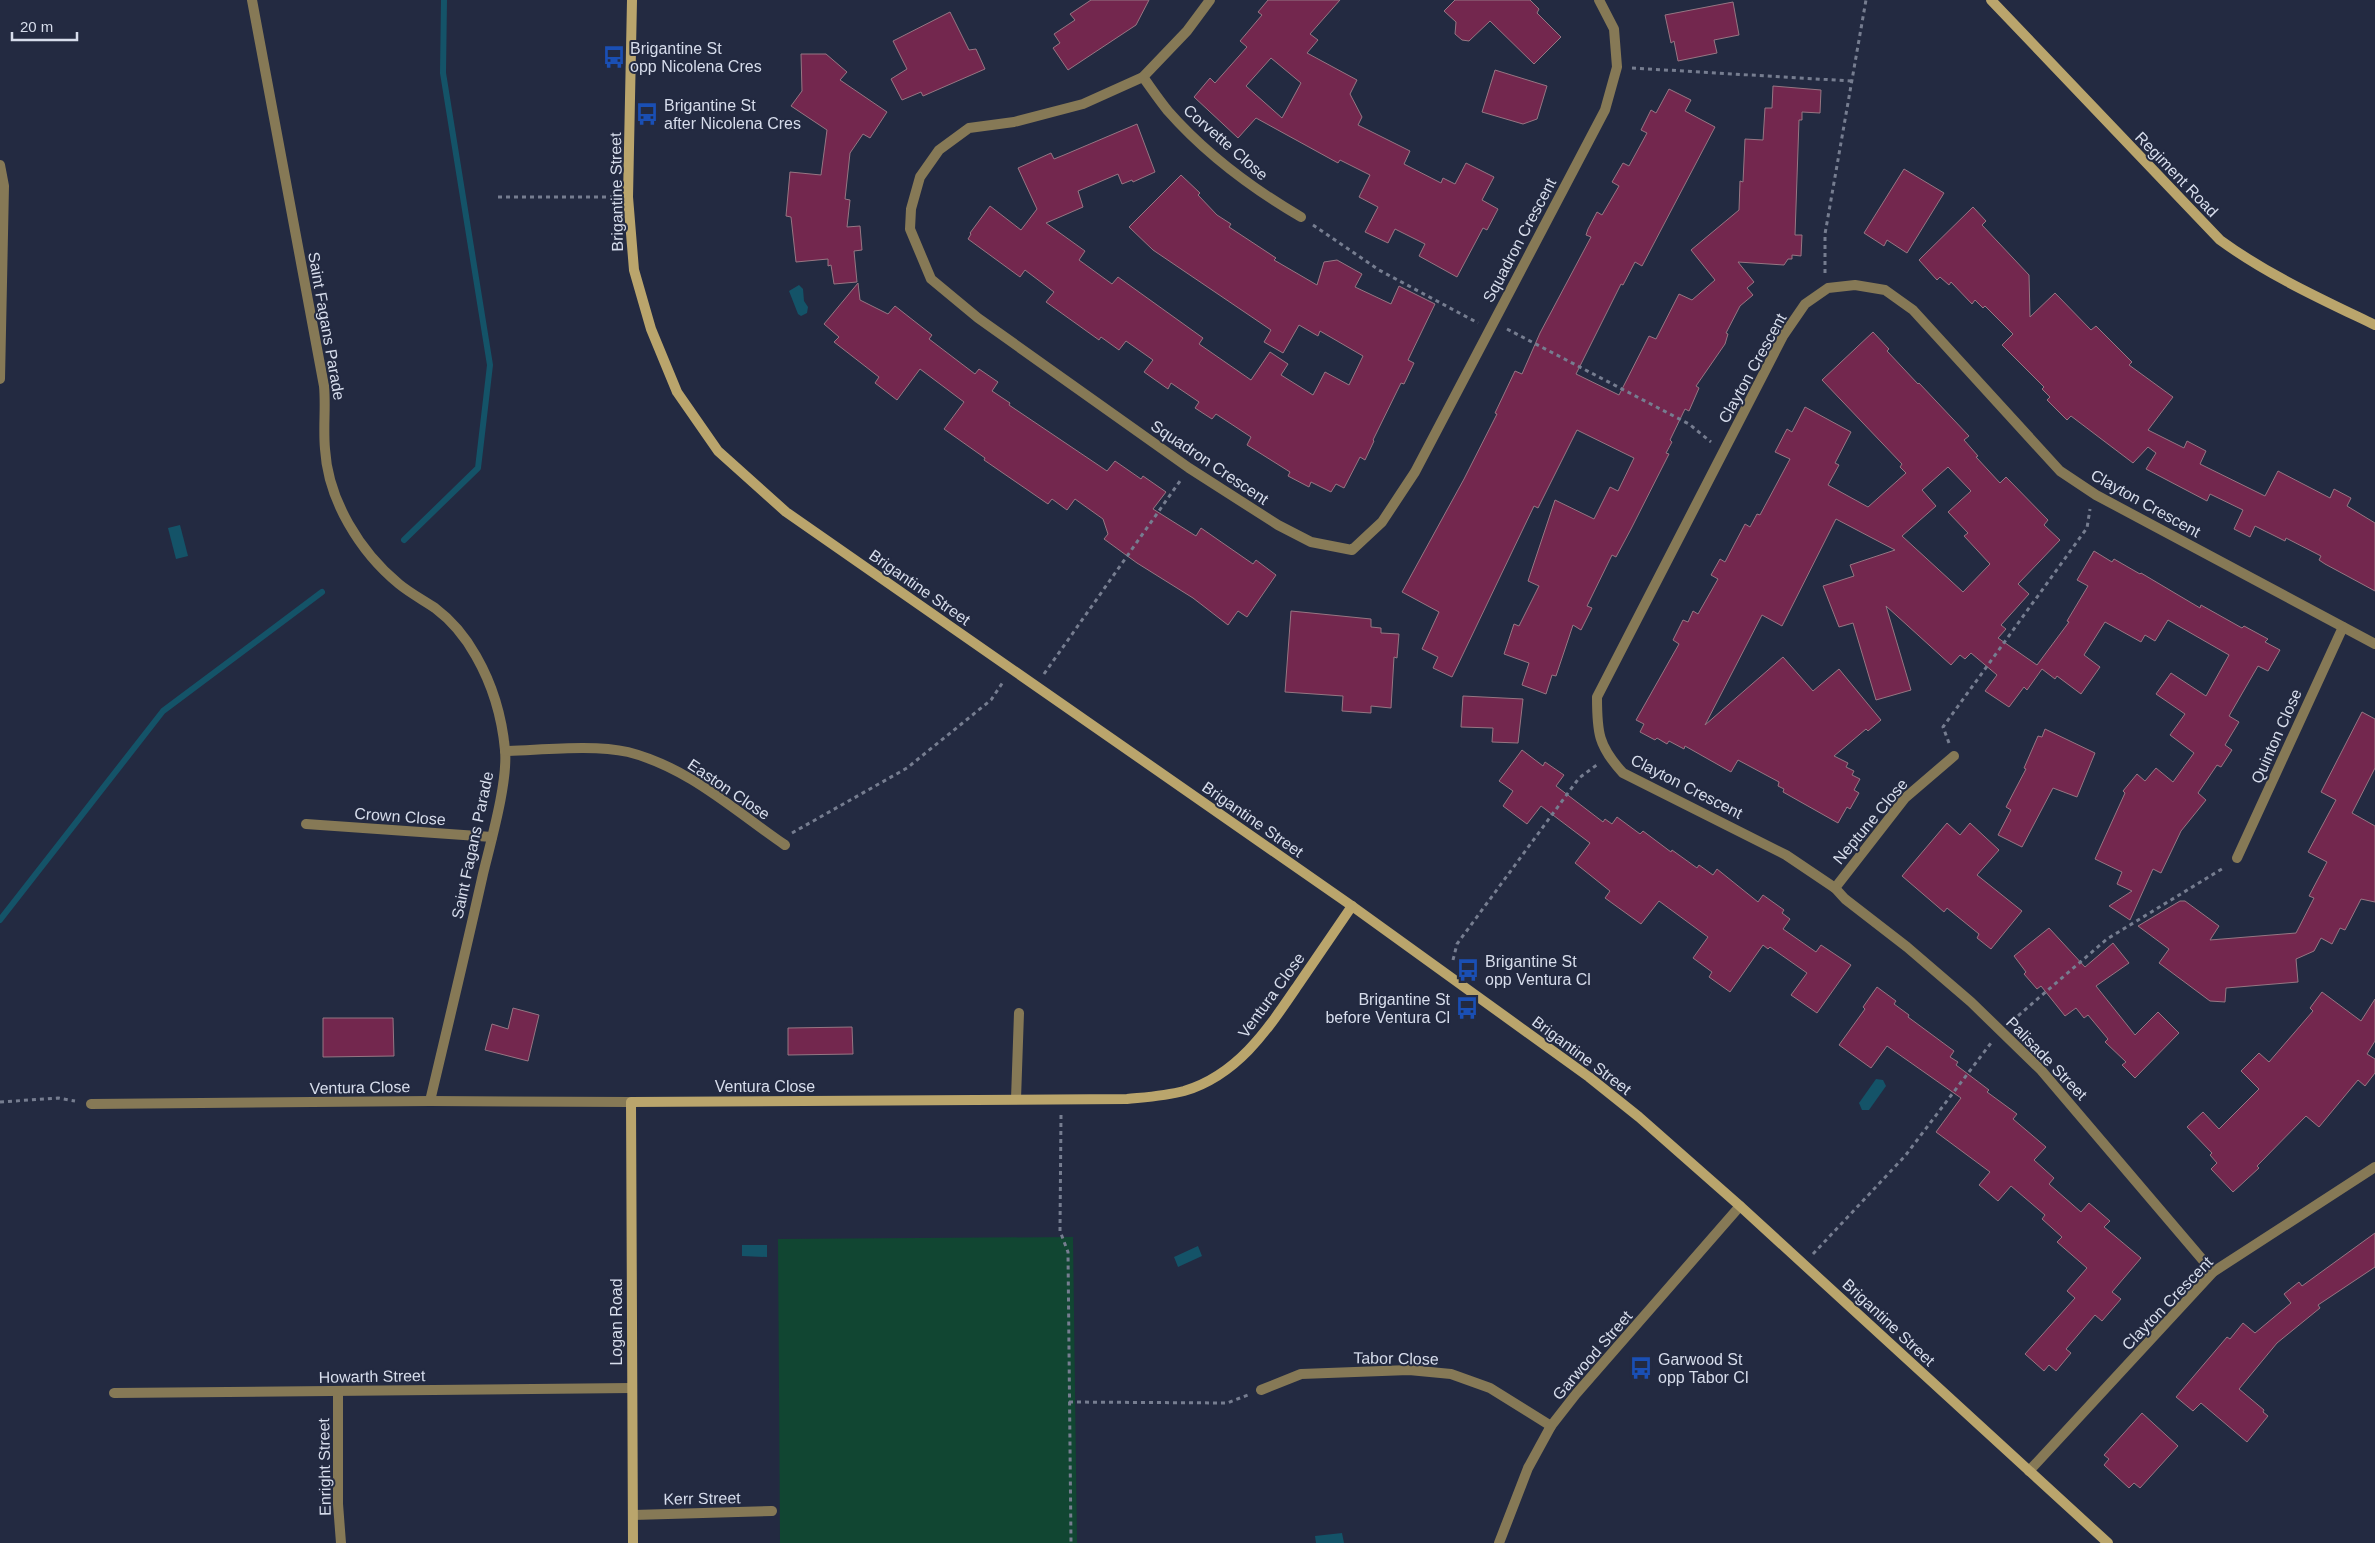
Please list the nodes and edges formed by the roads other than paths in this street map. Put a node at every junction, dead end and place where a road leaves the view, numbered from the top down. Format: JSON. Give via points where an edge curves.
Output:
{"nodes":[{"id":1,"x":252,"y":0,"type":"edge"},
{"id":2,"x":632,"y":0,"type":"edge"},
{"id":3,"x":1210,"y":0,"type":"edge"},
{"id":4,"x":1599,"y":0,"type":"edge"},
{"id":5,"x":1991,"y":0,"type":"edge"},
{"id":6,"x":1143,"y":77,"type":"junction"},
{"id":7,"x":0,"y":165,"type":"edge"},
{"id":8,"x":1301,"y":217,"type":"road end"},
{"id":9,"x":2375,"y":325,"type":"edge"},
{"id":10,"x":0,"y":379,"type":"edge"},
{"id":11,"x":2343,"y":626,"type":"junction"},
{"id":12,"x":2375,"y":644,"type":"edge"},
{"id":13,"x":505,"y":751,"type":"junction"},
{"id":14,"x":1954,"y":756,"type":"road end"},
{"id":15,"x":306,"y":824,"type":"dead end"},
{"id":16,"x":492,"y":837,"type":"junction"},
{"id":17,"x":782,"y":843,"type":"road end"},
{"id":18,"x":2237,"y":858,"type":"dead end"},
{"id":19,"x":1835,"y":888,"type":"junction"},
{"id":20,"x":1352,"y":906,"type":"junction"},
{"id":21,"x":1019,"y":1014,"type":"dead end"},
{"id":22,"x":1016,"y":1099,"type":"junction"},
{"id":23,"x":430,"y":1101,"type":"junction"},
{"id":24,"x":631,"y":1102,"type":"junction"},
{"id":25,"x":90,"y":1104,"type":"road end"},
{"id":26,"x":2375,"y":1167,"type":"edge"},
{"id":27,"x":1740,"y":1206,"type":"junction"},
{"id":28,"x":2213,"y":1272,"type":"junction"},
{"id":29,"x":631,"y":1388,"type":"junction"},
{"id":30,"x":1260,"y":1390,"type":"road end"},
{"id":31,"x":338,"y":1391,"type":"junction"},
{"id":32,"x":114,"y":1393,"type":"dead end"},
{"id":33,"x":1551,"y":1426,"type":"junction"},
{"id":34,"x":2028,"y":1471,"type":"junction"},
{"id":35,"x":772,"y":1512,"type":"dead end"},
{"id":36,"x":633,"y":1515,"type":"junction"},
{"id":37,"x":341,"y":1543,"type":"edge"},
{"id":38,"x":633,"y":1543,"type":"edge"},
{"id":39,"x":1499,"y":1543,"type":"edge"},
{"id":40,"x":2108,"y":1543,"type":"edge"}],
"edges":[{"from":1,"to":13,"type":"street","name":"Saint Fagans Parade","via":[[324,386],[324,450],[333,488],[349,525],[363,546],[399,584],[452,623],[476,655],[494,695]]},
{"from":2,"to":20,"type":"street","name":"Brigantine Street","via":[[628,198],[634,270],[651,328],[677,392],[718,450],[786,512]]},
{"from":3,"to":6,"type":"street","name":"Squadron Crescent","via":[[1187,31]]},
{"from":4,"to":6,"type":"street","name":"Squadron Crescent","via":[[1614,29],[1617,67],[1605,110],[1415,472],[1382,522],[1352,550],[1311,542],[1278,525],[1189,468],[978,318],[931,279],[910,229],[920,177],[938,150],[969,128],[1014,122],[1083,104]]},
{"from":5,"to":9,"type":"street","name":"Regiment Road","via":[[2220,240],[2248,260],[2307,293]]},
{"from":6,"to":8,"type":"street","name":"Corvette Close","via":[[1169,111],[1214,155],[1270,199]]},
{"from":7,"to":10,"type":"street","via":[[4,186]]},
{"from":11,"to":12,"type":"street","name":"Clayton Crescent"},
{"from":11,"to":18,"type":"street","name":"Quinton Close"},
{"from":11,"to":19,"type":"street","name":"Clayton Crescent","via":[[2096,495],[2060,471],[1913,310],[1885,290],[1856,285],[1828,288],[1805,304],[1783,336],[1597,697],[1597,728],[1607,756],[1623,773],[1770,845]]},
{"from":13,"to":16,"type":"street","name":"Saint Fagans Parade"},
{"from":13,"to":17,"type":"street","name":"Easton Close","via":[[603,749],[649,759],[694,781]]},
{"from":14,"to":19,"type":"street","name":"Neptune Close","via":[[1905,798]]},
{"from":15,"to":16,"type":"street","name":"Crown Close"},
{"from":16,"to":23,"type":"street","name":"Saint Fagans Parade"},
{"from":19,"to":28,"type":"street","name":"Palisade Street","via":[[1971,1002],[2041,1070]]},
{"from":20,"to":22,"type":"street","name":"Ventura Close","via":[[1269,1028],[1249,1051],[1208,1081],[1161,1096]]},
{"from":20,"to":27,"type":"street","name":"Brigantine Street","via":[[1588,1077],[1639,1117]]},
{"from":21,"to":22,"type":"street"},
{"from":22,"to":24,"type":"street","name":"Ventura Close"},
{"from":23,"to":24,"type":"street","name":"Ventura Close"},
{"from":23,"to":25,"type":"street","name":"Ventura Close"},
{"from":24,"to":29,"type":"street","name":"Logan Road"},
{"from":26,"to":28,"type":"street","name":"Clayton Crescent"},
{"from":27,"to":33,"type":"street","name":"Garwood Street"},
{"from":27,"to":34,"type":"street","name":"Brigantine Street"},
{"from":28,"to":34,"type":"street","name":"Clayton Crescent"},
{"from":29,"to":31,"type":"street","name":"Howarth Street"},
{"from":29,"to":36,"type":"street","name":"Logan Road"},
{"from":30,"to":33,"type":"street","name":"Tabor Close","via":[[1301,1374],[1409,1370],[1451,1374],[1490,1388]]},
{"from":31,"to":32,"type":"street","name":"Howarth Street"},
{"from":31,"to":37,"type":"street","name":"Enright Street"},
{"from":33,"to":39,"type":"street","name":"Garwood Street","via":[[1528,1468]]},
{"from":34,"to":40,"type":"street","name":"Brigantine Street"},
{"from":35,"to":36,"type":"street","name":"Kerr Street"},
{"from":36,"to":38,"type":"street","name":"Logan Road"}]}
